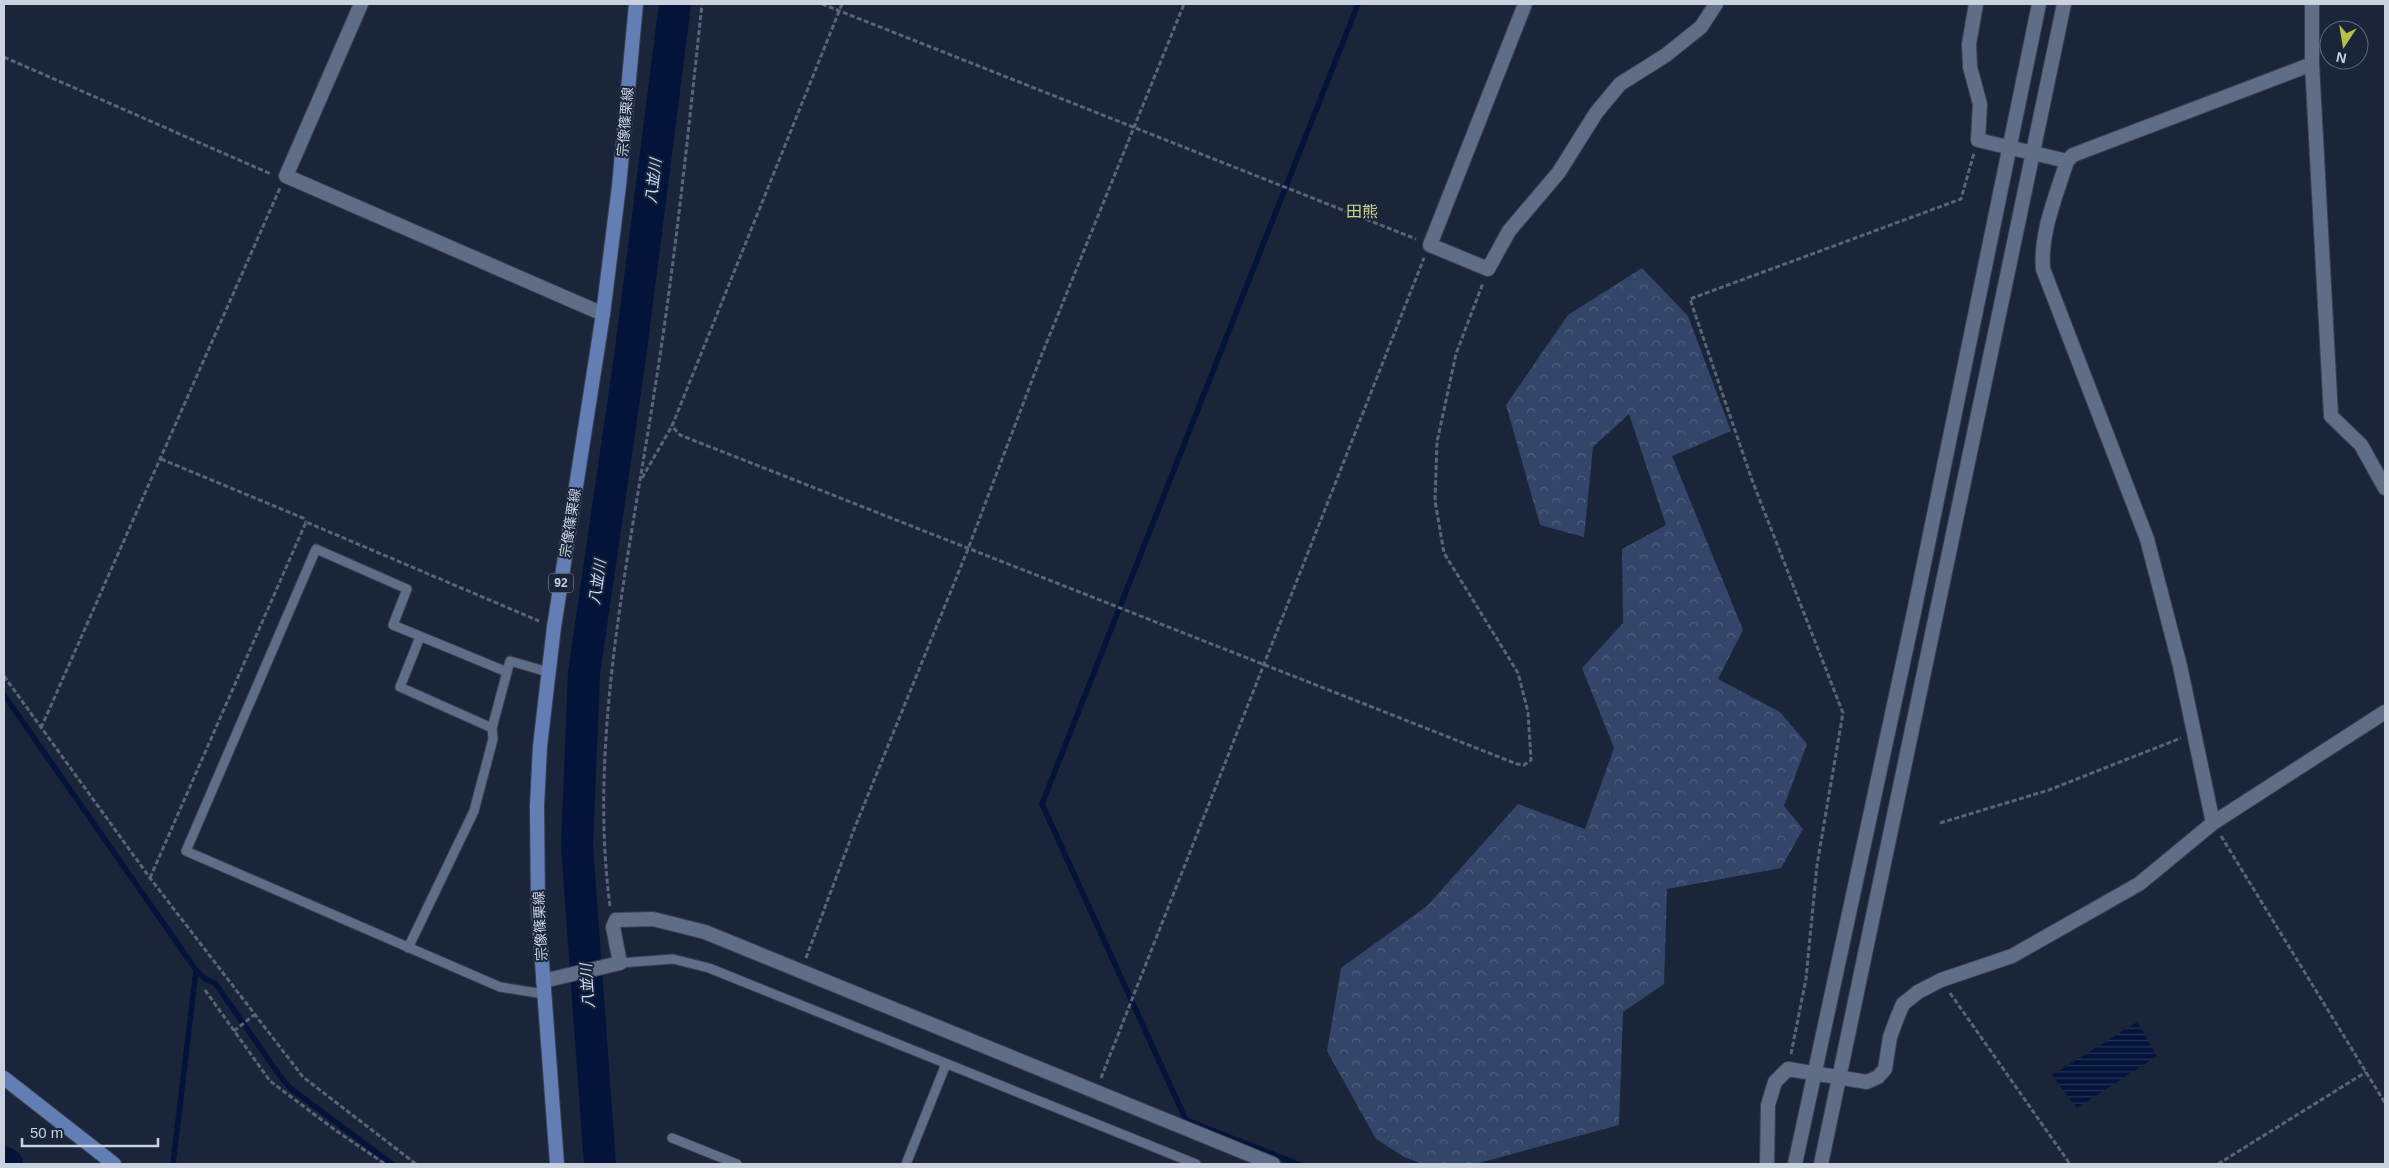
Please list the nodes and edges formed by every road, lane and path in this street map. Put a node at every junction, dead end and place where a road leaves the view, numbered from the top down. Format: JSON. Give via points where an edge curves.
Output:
{"nodes":[{"id":1,"x":362,"y":4,"type":"edge"},
{"id":2,"x":636,"y":4,"type":"edge"},
{"id":3,"x":702,"y":4,"type":"edge"},
{"id":4,"x":822,"y":4,"type":"edge"},
{"id":5,"x":842,"y":4,"type":"edge"},
{"id":6,"x":1184,"y":4,"type":"edge"},
{"id":7,"x":1526,"y":4,"type":"edge"},
{"id":8,"x":1716,"y":4,"type":"edge"},
{"id":9,"x":1976,"y":4,"type":"edge"},
{"id":10,"x":2039,"y":4,"type":"edge"},
{"id":11,"x":2064,"y":4,"type":"edge"},
{"id":12,"x":2312,"y":4,"type":"edge"},
{"id":13,"x":839,"y":11,"type":"junction"},
{"id":14,"x":4,"y":57,"type":"edge"},
{"id":15,"x":2312,"y":64,"type":"junction"},
{"id":16,"x":1134,"y":128,"type":"junction"},
{"id":17,"x":1978,"y":140,"type":"junction"},
{"id":18,"x":2008,"y":147,"type":"junction"},
{"id":19,"x":2034,"y":154,"type":"junction"},
{"id":20,"x":2067,"y":161,"type":"junction"},
{"id":21,"x":286,"y":176,"type":"junction"},
{"id":22,"x":1430,"y":245,"type":"junction"},
{"id":23,"x":1488,"y":269,"type":"junction"},
{"id":24,"x":603,"y":314,"type":"junction"},
{"id":25,"x":672,"y":426,"type":"junction"},
{"id":26,"x":161,"y":459,"type":"junction"},
{"id":27,"x":641,"y":480,"type":"junction"},
{"id":28,"x":2385,"y":488,"type":"edge"},
{"id":29,"x":306,"y":522,"type":"junction"},
{"id":30,"x":968,"y":548,"type":"junction"},
{"id":31,"x":554,"y":627,"type":"junction"},
{"id":32,"x":420,"y":637,"type":"junction"},
{"id":33,"x":1264,"y":665,"type":"junction"},
{"id":34,"x":507,"y":672,"type":"junction"},
{"id":35,"x":548,"y":672,"type":"junction"},
{"id":36,"x":4,"y":676,"type":"edge"},
{"id":37,"x":2385,"y":712,"type":"edge"},
{"id":38,"x":41,"y":728,"type":"junction"},
{"id":39,"x":492,"y":728,"type":"junction"},
{"id":40,"x":2193,"y":734,"type":"junction"},
{"id":41,"x":1940,"y":823,"type":"dead end"},
{"id":42,"x":2213,"y":823,"type":"junction"},
{"id":43,"x":150,"y":878,"type":"junction"},
{"id":44,"x":613,"y":926,"type":"junction"},
{"id":45,"x":408,"y":948,"type":"junction"},
{"id":46,"x":613,"y":965,"type":"junction"},
{"id":47,"x":801,"y":970,"type":"junction"},
{"id":48,"x":1942,"y":980,"type":"junction"},
{"id":49,"x":547,"y":984,"type":"junction"},
{"id":50,"x":205,"y":990,"type":"dead end"},
{"id":51,"x":254,"y":1015,"type":"junction"},
{"id":52,"x":234,"y":1031,"type":"junction"},
{"id":53,"x":946,"y":1064,"type":"junction"},
{"id":54,"x":1788,"y":1069,"type":"junction"},
{"id":55,"x":2366,"y":1072,"type":"junction"},
{"id":56,"x":1814,"y":1074,"type":"junction"},
{"id":57,"x":4,"y":1078,"type":"edge"},
{"id":58,"x":1840,"y":1079,"type":"junction"},
{"id":59,"x":1096,"y":1090,"type":"junction"},
{"id":60,"x":2385,"y":1103,"type":"edge"},
{"id":61,"x":672,"y":1138,"type":"dead end"},
{"id":62,"x":1176,"y":1161,"type":"edge"},
{"id":63,"x":114,"y":1164,"type":"edge"},
{"id":64,"x":385,"y":1164,"type":"edge"},
{"id":65,"x":416,"y":1164,"type":"edge"},
{"id":66,"x":557,"y":1164,"type":"edge"},
{"id":67,"x":737,"y":1164,"type":"edge"},
{"id":68,"x":906,"y":1164,"type":"edge"},
{"id":69,"x":1196,"y":1164,"type":"edge"},
{"id":70,"x":1273,"y":1164,"type":"edge"},
{"id":71,"x":1767,"y":1164,"type":"edge"},
{"id":72,"x":1795,"y":1164,"type":"edge"},
{"id":73,"x":1821,"y":1164,"type":"edge"},
{"id":74,"x":2070,"y":1164,"type":"edge"},
{"id":75,"x":2218,"y":1164,"type":"edge"}],
"edges":[{"from":1,"to":21,"type":"street"},
{"from":2,"to":24,"type":"main road","name":"宗像篠栗線","number":"92"},
{"from":3,"to":27,"type":"path","via":[[667,312]]},
{"from":4,"to":13,"type":"path"},
{"from":5,"to":13,"type":"path"},
{"from":6,"to":16,"type":"path"},
{"from":7,"to":22,"type":"street"},
{"from":8,"to":23,"type":"street","via":[[1701,27],[1666,55],[1620,84],[1596,113],[1560,172],[1509,232]]},
{"from":9,"to":17,"type":"street","via":[[1969,44],[1970,67],[1980,104]]},
{"from":10,"to":18,"type":"street"},
{"from":11,"to":19,"type":"street"},
{"from":12,"to":15,"type":"street"},
{"from":13,"to":16,"type":"path"},
{"from":13,"to":25,"type":"path"},
{"from":14,"to":21,"type":"path","via":[[276,176]]},
{"from":15,"to":20,"type":"street","via":[[2073,155]]},
{"from":15,"to":28,"type":"street","via":[[2331,416],[2361,445]]},
{"from":16,"to":22,"type":"path"},
{"from":16,"to":30,"type":"path"},
{"from":17,"to":18,"type":"street"},
{"from":17,"to":54,"type":"path","via":[[1960,199],[1690,299],[1752,480],[1843,713],[1817,865],[1806,978]]},
{"from":18,"to":19,"type":"street"},
{"from":18,"to":56,"type":"street","via":[[1914,612]]},
{"from":19,"to":20,"type":"street"},
{"from":19,"to":58,"type":"street"},
{"from":20,"to":40,"type":"street","via":[[2047,228],[2043,269],[2147,539],[2180,666]]},
{"from":21,"to":24,"type":"street"},
{"from":21,"to":26,"type":"path"},
{"from":22,"to":23,"type":"street"},
{"from":22,"to":33,"type":"path"},
{"from":23,"to":33,"type":"path","via":[[1456,354],[1437,442],[1435,501],[1444,553],[1518,673],[1528,712],[1531,760],[1516,764]]},
{"from":24,"to":31,"type":"main road","name":"宗像篠栗線","number":"92"},
{"from":25,"to":27,"type":"path"},
{"from":25,"to":30,"type":"path","via":[[680,434]]},
{"from":26,"to":29,"type":"path"},
{"from":26,"to":38,"type":"path"},
{"from":27,"to":44,"type":"path","via":[[616,640],[603,785],[605,865]]},
{"from":29,"to":31,"type":"path"},
{"from":29,"to":43,"type":"path"},
{"from":30,"to":33,"type":"path"},
{"from":30,"to":47,"type":"path"},
{"from":31,"to":35,"type":"main road","name":"宗像篠栗線","number":"92"},
{"from":32,"to":34,"type":"lane"},
{"from":32,"to":39,"type":"lane","via":[[400,687]]},
{"from":32,"to":45,"type":"lane","via":[[393,625],[407,589],[316,550],[186,851]]},
{"from":33,"to":59,"type":"path"},
{"from":34,"to":35,"type":"lane","via":[[510,661]]},
{"from":34,"to":39,"type":"lane"},
{"from":35,"to":49,"type":"main road","name":"宗像篠栗線","number":"92","via":[[537,806],[538,908]]},
{"from":36,"to":38,"type":"path"},
{"from":37,"to":42,"type":"street"},
{"from":38,"to":43,"type":"path"},
{"from":39,"to":45,"type":"lane","via":[[493,740],[474,811]]},
{"from":40,"to":41,"type":"path","via":[[2049,790]]},
{"from":40,"to":42,"type":"street"},
{"from":42,"to":48,"type":"street","via":[[2139,884],[2012,956]]},
{"from":42,"to":55,"type":"path"},
{"from":43,"to":51,"type":"path"},
{"from":44,"to":46,"type":"street"},
{"from":44,"to":47,"type":"street","via":[[616,920],[671,922]]},
{"from":45,"to":49,"type":"lane","via":[[500,987]]},
{"from":46,"to":49,"type":"street"},
{"from":46,"to":53,"type":"lane","via":[[673,959],[709,968]]},
{"from":47,"to":59,"type":"street"},
{"from":48,"to":58,"type":"street","via":[[1903,1004],[1890,1037],[1885,1069],[1878,1077],[1867,1082]]},
{"from":48,"to":74,"type":"path"},
{"from":49,"to":66,"type":"main road","name":"宗像篠栗線","number":"92"},
{"from":50,"to":52,"type":"path"},
{"from":51,"to":52,"type":"path"},
{"from":51,"to":65,"type":"path","via":[[303,1077]]},
{"from":52,"to":64,"type":"path","via":[[270,1081]]},
{"from":53,"to":62,"type":"lane"},
{"from":53,"to":68,"type":"lane"},
{"from":54,"to":56,"type":"street"},
{"from":54,"to":71,"type":"street","via":[[1775,1082],[1768,1105]]},
{"from":55,"to":60,"type":"path"},
{"from":55,"to":75,"type":"path"},
{"from":56,"to":58,"type":"street"},
{"from":56,"to":72,"type":"street"},
{"from":57,"to":63,"type":"main road"},
{"from":58,"to":73,"type":"street"},
{"from":59,"to":70,"type":"street"},
{"from":61,"to":67,"type":"lane"},
{"from":62,"to":69,"type":"lane"}]}
